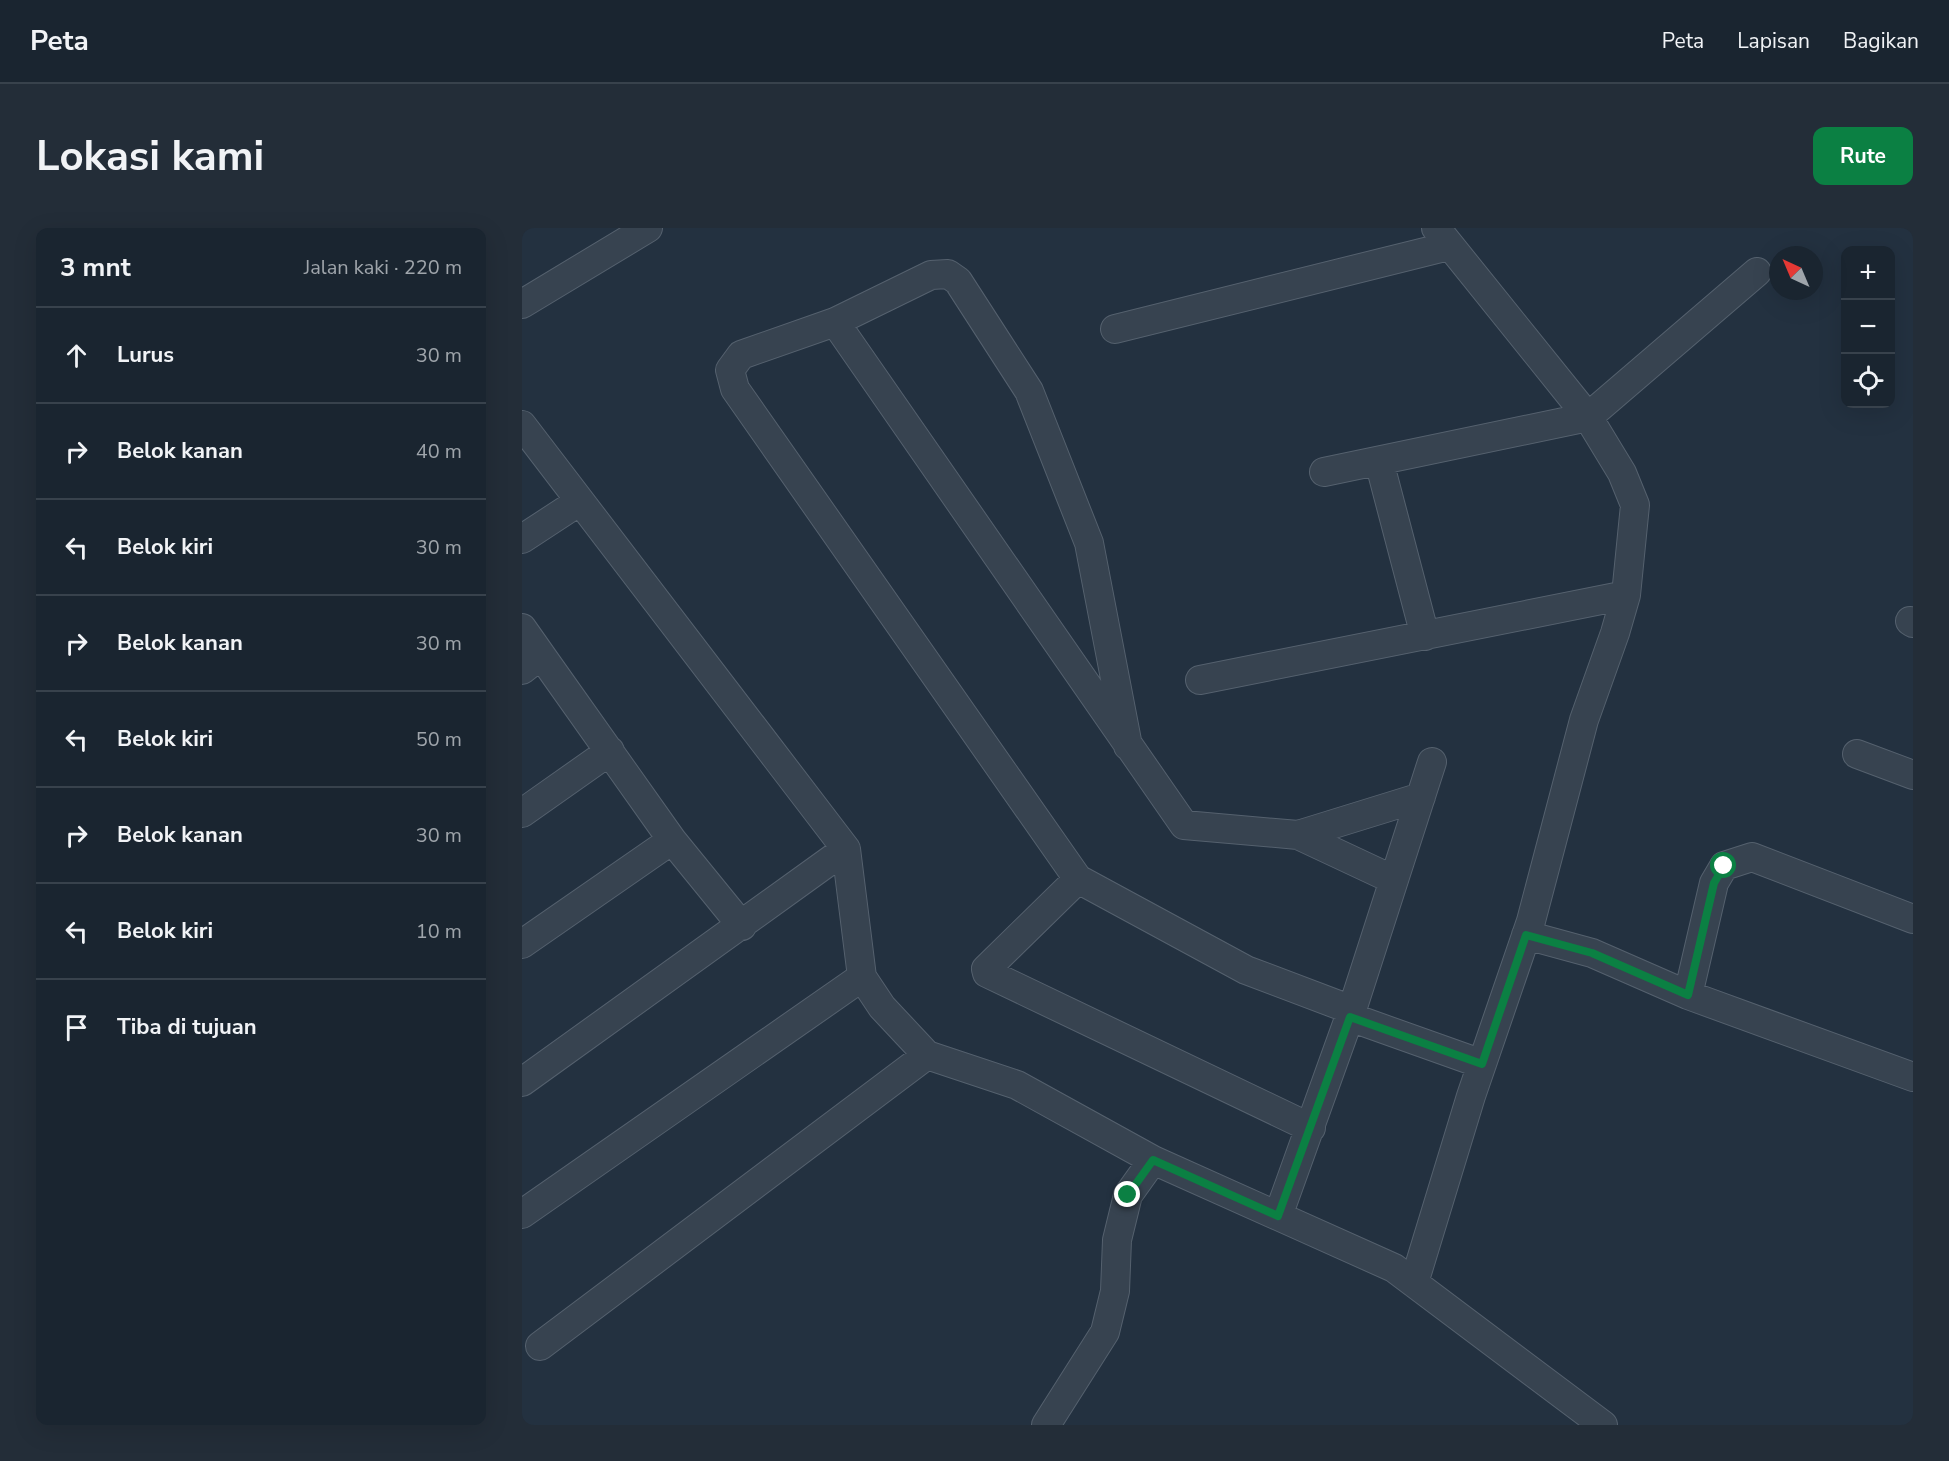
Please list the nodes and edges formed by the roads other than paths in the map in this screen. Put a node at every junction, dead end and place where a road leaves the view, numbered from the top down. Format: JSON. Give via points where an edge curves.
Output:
{"nodes":[{"id":1,"x":648,"y":228,"type":"edge"},
{"id":2,"x":1442,"y":237,"type":"edge"},
{"id":3,"x":1757,"y":272,"type":"dead end"},
{"id":4,"x":522,"y":304,"type":"edge"},
{"id":5,"x":835,"y":322,"type":"junction"},
{"id":6,"x":1115,"y":329,"type":"dead end"},
{"id":7,"x":1588,"y":417,"type":"junction"},
{"id":8,"x":522,"y":426,"type":"edge"},
{"id":9,"x":1379,"y":461,"type":"junction"},
{"id":10,"x":1324,"y":472,"type":"dead end"},
{"id":11,"x":580,"y":501,"type":"junction"},
{"id":12,"x":522,"y":539,"type":"edge"},
{"id":13,"x":1626,"y":595,"type":"junction"},
{"id":14,"x":522,"y":628,"type":"edge"},
{"id":15,"x":1425,"y":636,"type":"junction"},
{"id":16,"x":532,"y":663,"type":"edge"},
{"id":17,"x":1200,"y":681,"type":"dead end"},
{"id":18,"x":1128,"y":746,"type":"junction"},
{"id":19,"x":610,"y":751,"type":"junction"},
{"id":20,"x":1857,"y":754,"type":"dead end"},
{"id":21,"x":1432,"y":762,"type":"dead end"},
{"id":22,"x":1913,"y":775,"type":"edge"},
{"id":23,"x":1421,"y":797,"type":"junction"},
{"id":24,"x":522,"y":813,"type":"edge"},
{"id":25,"x":1298,"y":835,"type":"junction"},
{"id":26,"x":672,"y":840,"type":"junction"},
{"id":27,"x":846,"y":849,"type":"junction"},
{"id":28,"x":1078,"y":879,"type":"junction"},
{"id":29,"x":1394,"y":880,"type":"junction"},
{"id":30,"x":1913,"y":919,"type":"edge"},
{"id":31,"x":742,"y":926,"type":"junction"},
{"id":32,"x":1526,"y":935,"type":"junction"},
{"id":33,"x":522,"y":944,"type":"edge"},
{"id":34,"x":862,"y":977,"type":"junction"},
{"id":35,"x":1688,"y":995,"type":"junction"},
{"id":36,"x":1351,"y":1014,"type":"junction"},
{"id":37,"x":927,"y":1055,"type":"junction"},
{"id":38,"x":1482,"y":1064,"type":"junction"},
{"id":39,"x":1913,"y":1077,"type":"edge"},
{"id":40,"x":522,"y":1082,"type":"edge"},
{"id":41,"x":1311,"y":1128,"type":"junction"},
{"id":42,"x":1153,"y":1160,"type":"junction"},
{"id":43,"x":522,"y":1214,"type":"edge"},
{"id":44,"x":1278,"y":1216,"type":"junction"},
{"id":45,"x":1414,"y":1283,"type":"junction"},
{"id":46,"x":540,"y":1346,"type":"dead end"},
{"id":47,"x":1046,"y":1425,"type":"edge"},
{"id":48,"x":1603,"y":1425,"type":"edge"}],
"edges":[{"from":1,"to":4,"type":"street"},
{"from":2,"to":6,"type":"street"},
{"from":2,"to":7,"type":"street"},
{"from":3,"to":7,"type":"street"},
{"from":5,"to":18,"type":"street"},
{"from":5,"to":18,"type":"street","via":[[930,275],[948,274],[958,281],[1029,391],[1089,543]]},
{"from":5,"to":28,"type":"street","via":[[741,355],[730,370],[735,389]]},
{"from":7,"to":9,"type":"street"},
{"from":7,"to":13,"type":"street","via":[[1622,473],[1635,505]]},
{"from":8,"to":11,"type":"street"},
{"from":9,"to":10,"type":"street"},
{"from":9,"to":15,"type":"street"},
{"from":11,"to":12,"type":"street"},
{"from":11,"to":27,"type":"street"},
{"from":13,"to":15,"type":"street"},
{"from":13,"to":32,"type":"street","via":[[1584,720]]},
{"from":14,"to":16,"type":"street"},
{"from":15,"to":17,"type":"street"},
{"from":16,"to":19,"type":"street"},
{"from":18,"to":25,"type":"street","via":[[1184,825]]},
{"from":19,"to":24,"type":"street"},
{"from":19,"to":26,"type":"street"},
{"from":20,"to":22,"type":"street"},
{"from":21,"to":23,"type":"street"},
{"from":23,"to":25,"type":"street"},
{"from":23,"to":29,"type":"street"},
{"from":25,"to":29,"type":"street"},
{"from":26,"to":31,"type":"street"},
{"from":26,"to":33,"type":"street"},
{"from":27,"to":31,"type":"street"},
{"from":27,"to":34,"type":"street"},
{"from":28,"to":36,"type":"street","via":[[1246,970]]},
{"from":28,"to":41,"type":"street","via":[[986,969],[987,973]]},
{"from":29,"to":36,"type":"street"},
{"from":30,"to":35,"type":"street","via":[[1752,857],[1724,866],[1714,883]]},
{"from":31,"to":40,"type":"street"},
{"from":32,"to":35,"type":"street","via":[[1592,953]]},
{"from":32,"to":38,"type":"street"},
{"from":34,"to":37,"type":"street","via":[[882,1007]]},
{"from":34,"to":43,"type":"street"},
{"from":35,"to":39,"type":"street"},
{"from":36,"to":38,"type":"street"},
{"from":36,"to":41,"type":"street"},
{"from":37,"to":42,"type":"street","via":[[1017,1085]]},
{"from":37,"to":46,"type":"street"},
{"from":38,"to":45,"type":"street"},
{"from":41,"to":44,"type":"street"},
{"from":42,"to":44,"type":"street"},
{"from":42,"to":47,"type":"street","via":[[1128,1195],[1118,1240],[1115,1292],[1105,1332]]},
{"from":44,"to":45,"type":"street","via":[[1394,1268]]},
{"from":45,"to":48,"type":"street"}]}
